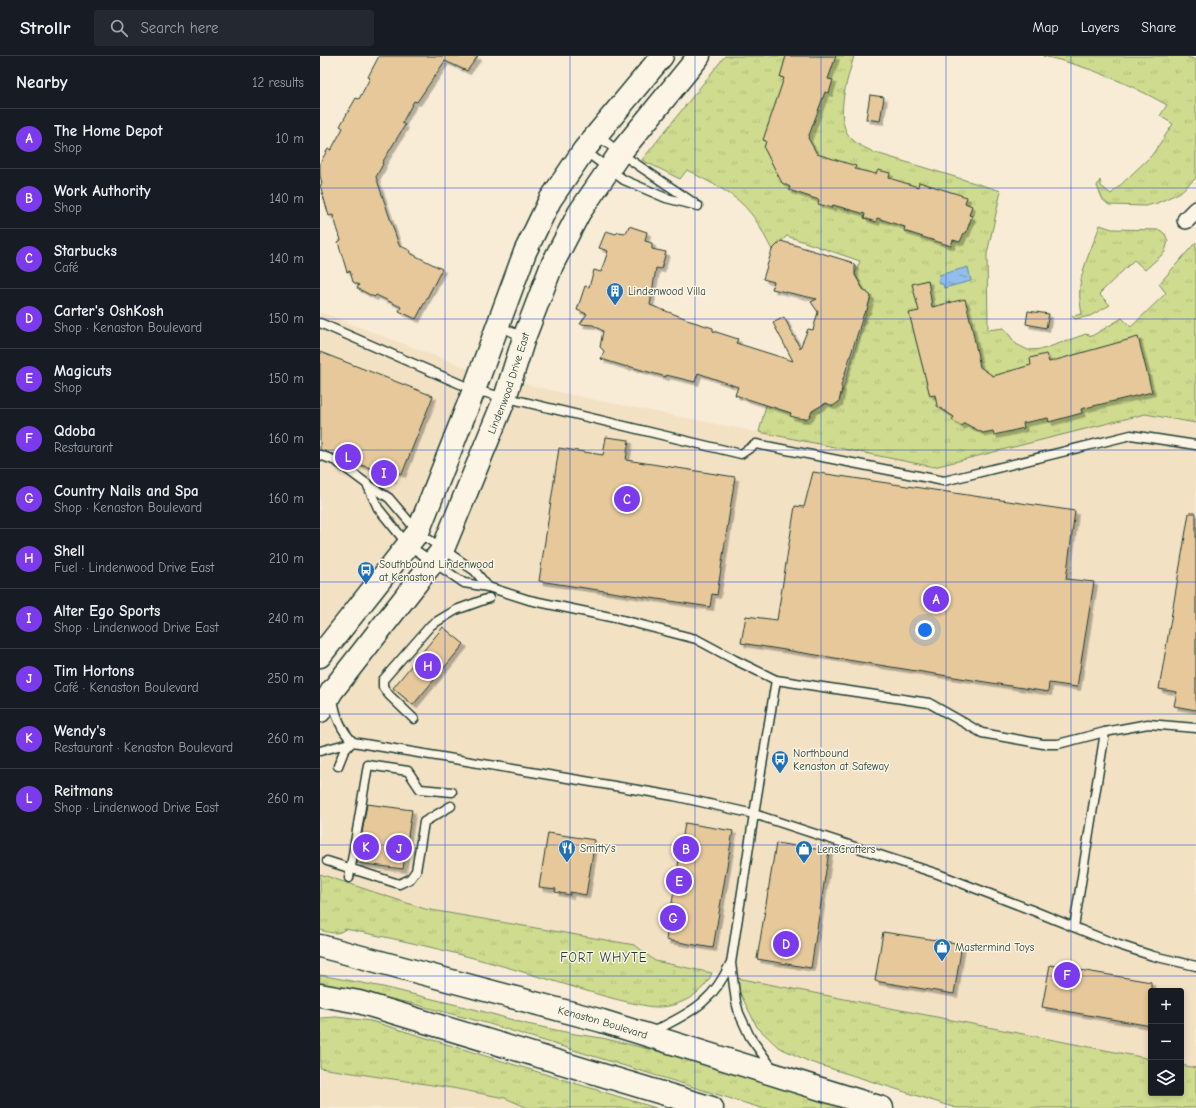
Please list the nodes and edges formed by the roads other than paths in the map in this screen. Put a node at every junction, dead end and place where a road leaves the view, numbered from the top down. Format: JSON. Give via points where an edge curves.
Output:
{"nodes":[{"id":1,"x":662,"y":56,"type":"edge"},
{"id":2,"x":699,"y":56,"type":"edge"},
{"id":3,"x":590,"y":142,"type":"junction"},
{"id":4,"x":615,"y":161,"type":"junction"},
{"id":5,"x":320,"y":323,"type":"edge"},
{"id":6,"x":498,"y":324,"type":"junction"},
{"id":7,"x":524,"y":338,"type":"junction"},
{"id":8,"x":474,"y":390,"type":"junction"},
{"id":9,"x":505,"y":398,"type":"junction"},
{"id":10,"x":1196,"y":445,"type":"edge"},
{"id":11,"x":320,"y":455,"type":"edge"},
{"id":12,"x":367,"y":484,"type":"junction"},
{"id":13,"x":413,"y":539,"type":"junction"},
{"id":14,"x":438,"y":556,"type":"junction"},
{"id":15,"x":488,"y":586,"type":"junction"},
{"id":16,"x":489,"y":598,"type":"dead end"},
{"id":17,"x":320,"y":656,"type":"edge"},
{"id":18,"x":776,"y":680,"type":"junction"},
{"id":19,"x":332,"y":691,"type":"junction"},
{"id":20,"x":320,"y":712,"type":"edge"},
{"id":21,"x":414,"y":719,"type":"dead end"},
{"id":22,"x":1196,"y":728,"type":"edge"},
{"id":23,"x":1105,"y":732,"type":"junction"},
{"id":24,"x":353,"y":742,"type":"junction"},
{"id":25,"x":320,"y":751,"type":"edge"},
{"id":26,"x":338,"y":766,"type":"dead end"},
{"id":27,"x":452,"y":792,"type":"dead end"},
{"id":28,"x":451,"y":806,"type":"dead end"},
{"id":29,"x":754,"y":814,"type":"junction"},
{"id":30,"x":327,"y":861,"type":"dead end"},
{"id":31,"x":350,"y":868,"type":"junction"},
{"id":32,"x":349,"y":878,"type":"dead end"},
{"id":33,"x":1074,"y":927,"type":"junction"},
{"id":34,"x":320,"y":946,"type":"edge"},
{"id":35,"x":731,"y":963,"type":"junction"},
{"id":36,"x":1196,"y":966,"type":"edge"},
{"id":37,"x":320,"y":995,"type":"edge"},
{"id":38,"x":359,"y":1002,"type":"junction"},
{"id":39,"x":320,"y":1010,"type":"edge"},
{"id":40,"x":648,"y":1034,"type":"junction"},
{"id":41,"x":778,"y":1075,"type":"junction"},
{"id":42,"x":712,"y":1108,"type":"edge"},
{"id":43,"x":882,"y":1108,"type":"edge"}],
"edges":[{"from":1,"to":3,"type":"street"},
{"from":2,"to":4,"type":"street","name":"Lindenwood Drive East"},
{"from":3,"to":4,"type":"lane"},
{"from":3,"to":4,"type":"lane"},
{"from":3,"to":6,"type":"street","via":[[550,200],[525,252]]},
{"from":4,"to":4,"type":"lane","via":[[624,180],[666,198],[698,206]]},
{"from":4,"to":7,"type":"street","name":"Lindenwood Drive East","via":[[579,213],[552,265]]},
{"from":5,"to":8,"type":"lane"},
{"from":6,"to":7,"type":"lane"},
{"from":6,"to":8,"type":"street"},
{"from":7,"to":9,"type":"street","name":"Lindenwood Drive East"},
{"from":8,"to":9,"type":"lane"},
{"from":8,"to":13,"type":"street"},
{"from":9,"to":10,"type":"lane","via":[[742,454],[756,444],[944,481],[1131,435]]},
{"from":9,"to":14,"type":"street","name":"Lindenwood Drive East"},
{"from":11,"to":12,"type":"lane","via":[[336,461]]},
{"from":12,"to":13,"type":"lane","via":[[378,508]]},
{"from":12,"to":13,"type":"lane","via":[[389,498]]},
{"from":13,"to":14,"type":"lane"},
{"from":13,"to":14,"type":"lane"},
{"from":13,"to":17,"type":"street"},
{"from":14,"to":15,"type":"lane","via":[[475,571]]},
{"from":14,"to":15,"type":"lane","via":[[464,583]]},
{"from":14,"to":19,"type":"street","name":"Lindenwood Drive East"},
{"from":15,"to":18,"type":"lane","via":[[530,600],[696,638]]},
{"from":16,"to":21,"type":"lane","via":[[456,610],[430,625],[383,680],[383,687],[389,695]]},
{"from":18,"to":23,"type":"lane","via":[[929,703],[982,733],[1042,744],[1058,744]]},
{"from":18,"to":29,"type":"lane"},
{"from":19,"to":20,"type":"street","name":"Lindenwood Drive East"},
{"from":19,"to":24,"type":"lane","via":[[339,722]]},
{"from":22,"to":23,"type":"lane","via":[[1148,724]]},
{"from":23,"to":33,"type":"lane"},
{"from":24,"to":25,"type":"lane"},
{"from":24,"to":26,"type":"lane","via":[[344,751]]},
{"from":24,"to":29,"type":"lane","via":[[674,796]]},
{"from":27,"to":31,"type":"lane","via":[[420,789],[408,771],[368,765]]},
{"from":28,"to":31,"type":"lane","via":[[424,822],[416,871],[410,879],[399,884]]},
{"from":29,"to":33,"type":"lane","via":[[938,874]]},
{"from":29,"to":35,"type":"lane"},
{"from":30,"to":31,"type":"lane"},
{"from":31,"to":32,"type":"lane"},
{"from":33,"to":36,"type":"lane","via":[[1153,956]]},
{"from":34,"to":40,"type":"street","name":"Kenaston Boulevard"},
{"from":35,"to":40,"type":"lane","via":[[718,986],[704,1002]]},
{"from":35,"to":41,"type":"lane","via":[[736,1002],[742,1019],[750,1037]]},
{"from":37,"to":38,"type":"street"},
{"from":38,"to":39,"type":"street"},
{"from":38,"to":42,"type":"street"},
{"from":40,"to":41,"type":"street","name":"Kenaston Boulevard"},
{"from":41,"to":43,"type":"street","name":"Kenaston Boulevard"}]}
